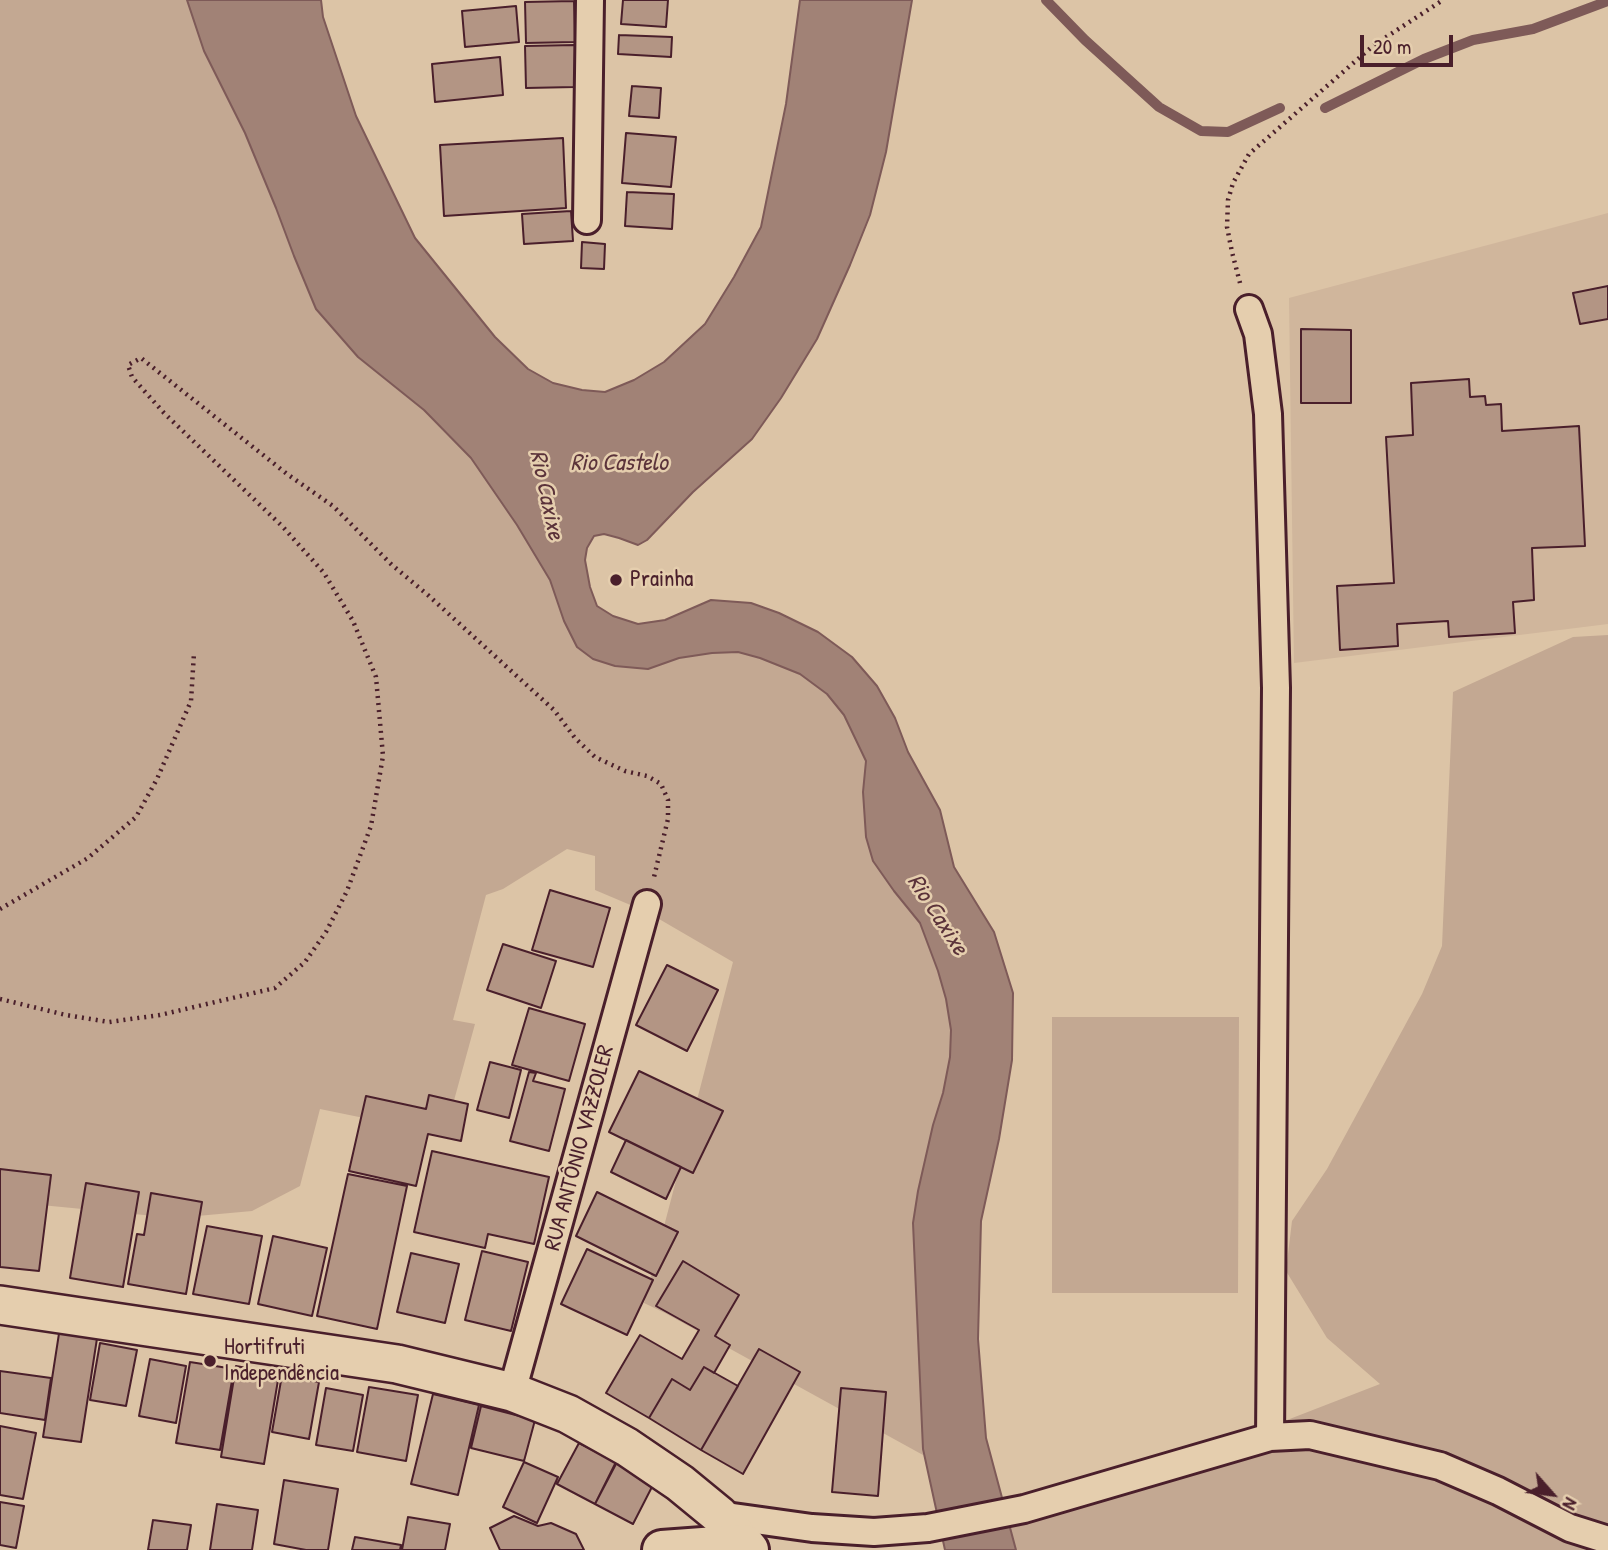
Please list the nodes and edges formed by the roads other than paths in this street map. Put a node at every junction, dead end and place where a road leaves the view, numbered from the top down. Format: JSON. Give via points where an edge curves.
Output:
{"nodes":[{"id":1,"x":590,"y":0,"type":"edge"},
{"id":2,"x":587,"y":220,"type":"dead end"},
{"id":3,"x":1249,"y":309,"type":"road end"},
{"id":4,"x":647,"y":904,"type":"road end"},
{"id":5,"x":0,"y":1305,"type":"edge"},
{"id":6,"x":512,"y":1392,"type":"junction"},
{"id":7,"x":1270,"y":1437,"type":"junction"},
{"id":8,"x":719,"y":1515,"type":"junction"},
{"id":9,"x":1608,"y":1540,"type":"edge"},
{"id":10,"x":747,"y":1547,"type":"edge"},
{"id":11,"x":662,"y":1550,"type":"edge"}],
"edges":[{"from":1,"to":2,"type":"street"},
{"from":3,"to":7,"type":"street","via":[[1258,334],[1268,414],[1276,688]]},
{"from":4,"to":6,"type":"street","name":"RUA ANTÔNIO VAZZOLER"},
{"from":5,"to":6,"type":"main road","via":[[397,1364]]},
{"from":6,"to":8,"type":"main road","via":[[568,1414],[627,1447]]},
{"from":7,"to":8,"type":"street","via":[[1024,1509],[928,1528],[874,1532]]},
{"from":7,"to":9,"type":"street","via":[[1310,1435],[1440,1466],[1570,1528]]},
{"from":8,"to":10,"type":"main road"},
{"from":10,"to":11,"type":"main road"}]}
